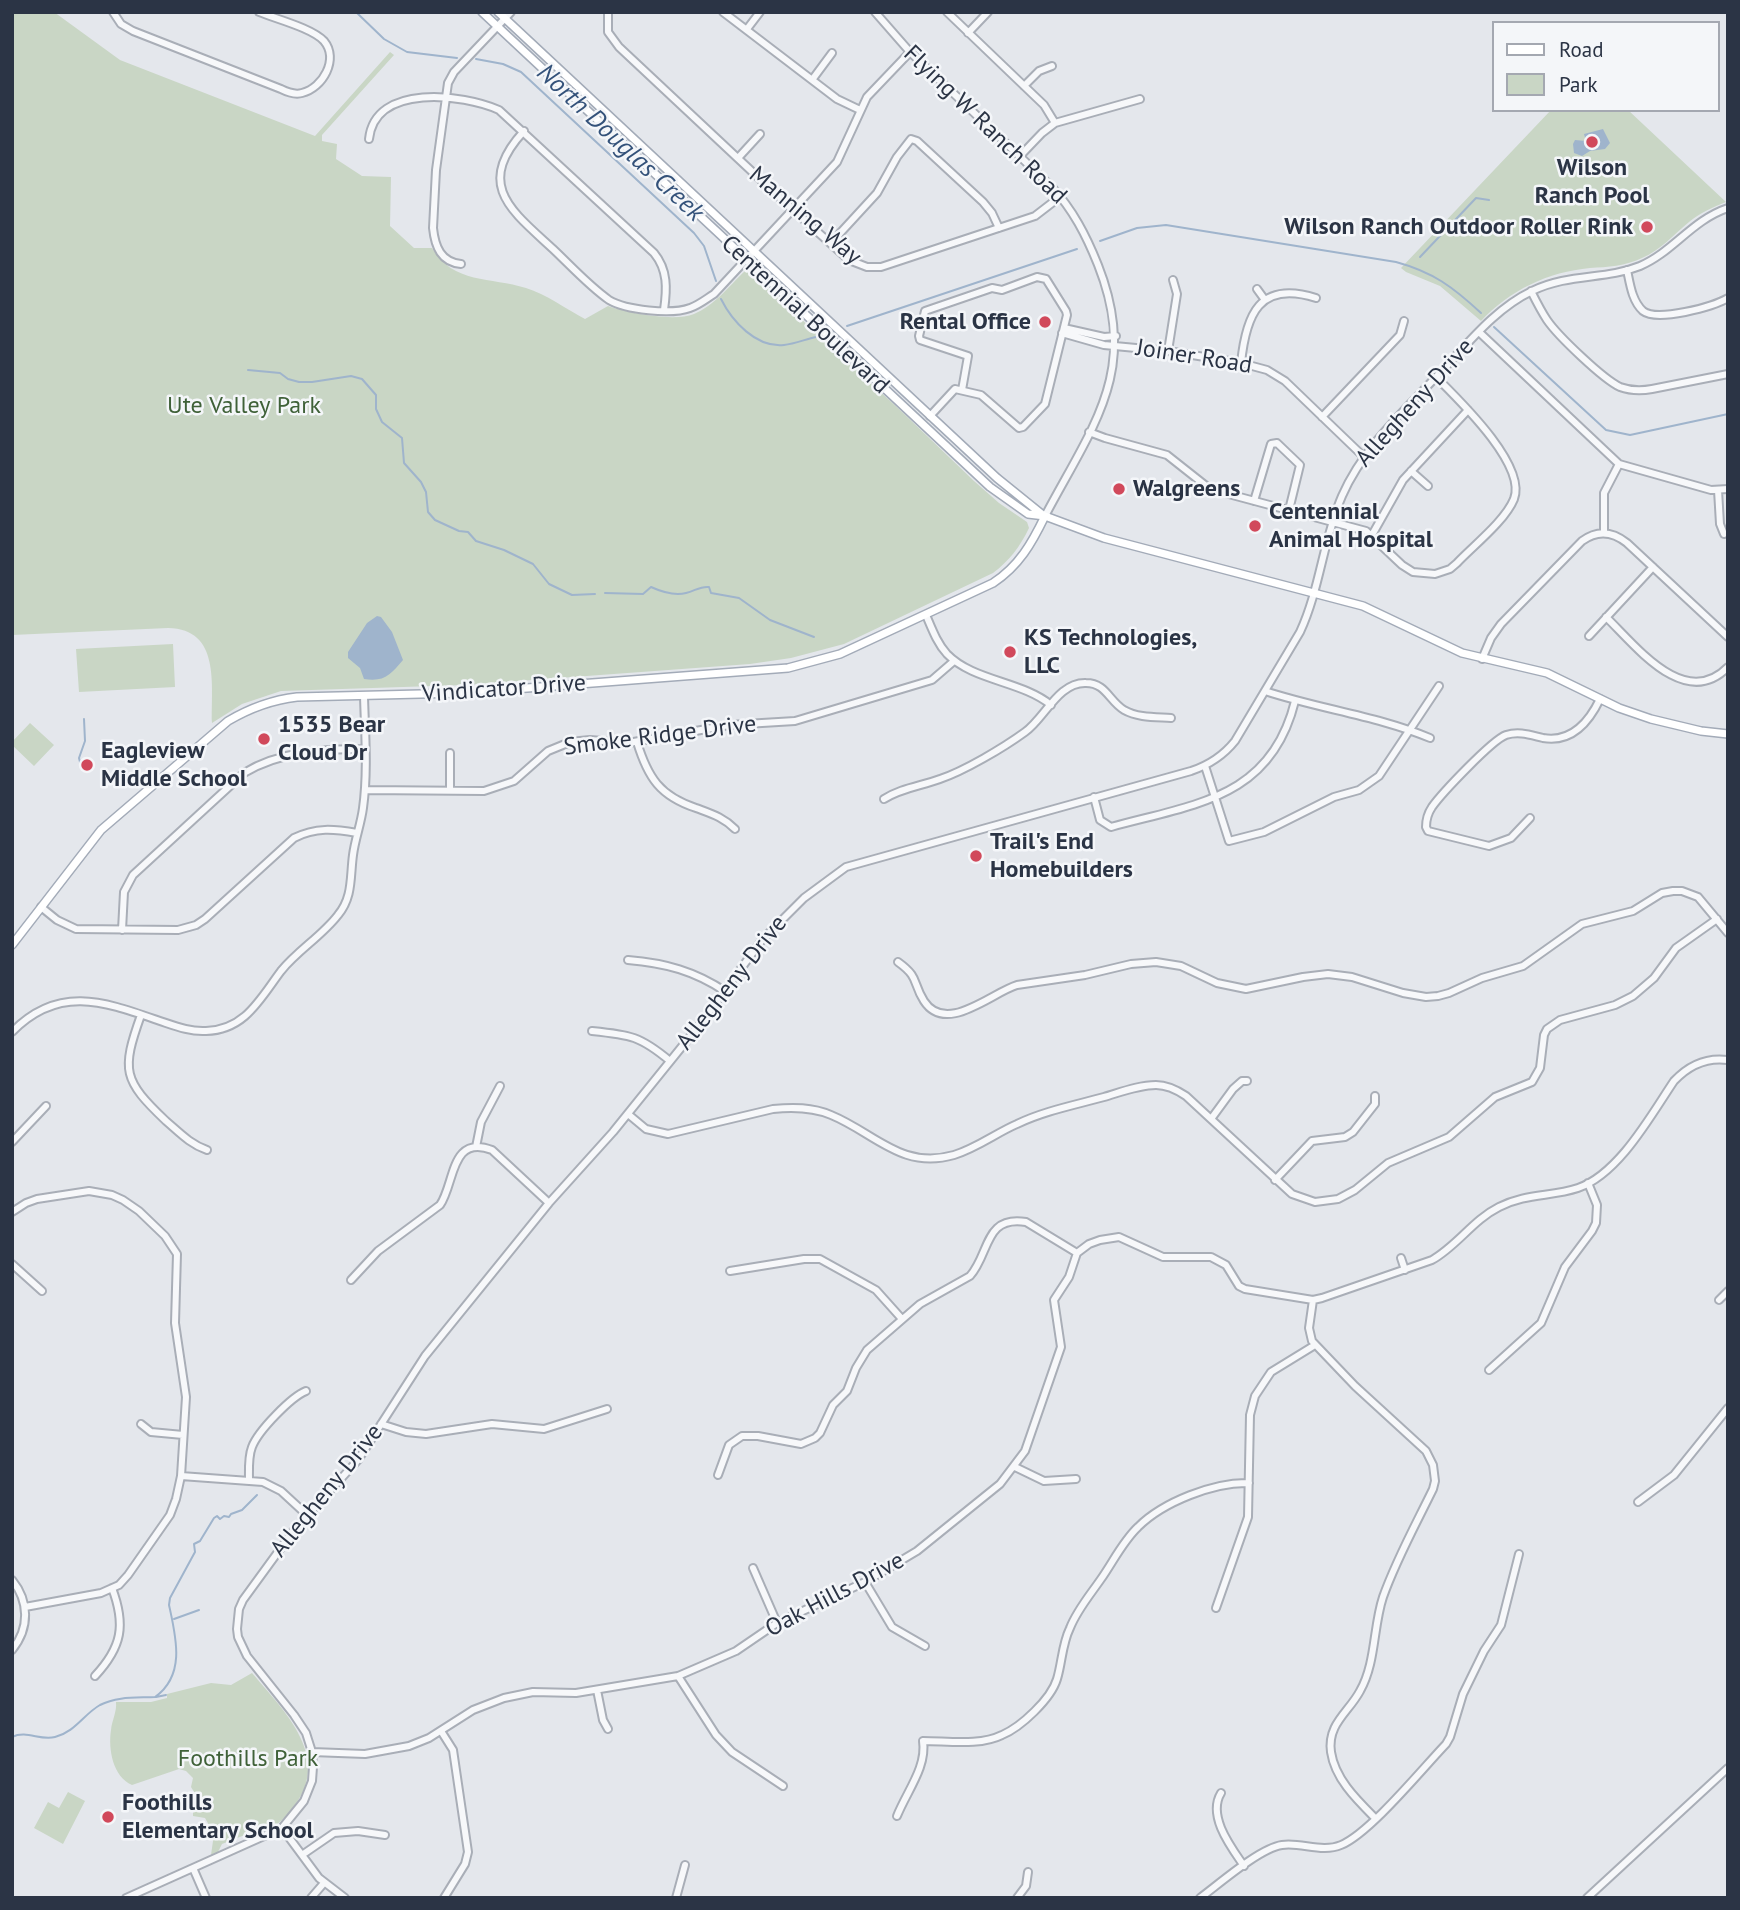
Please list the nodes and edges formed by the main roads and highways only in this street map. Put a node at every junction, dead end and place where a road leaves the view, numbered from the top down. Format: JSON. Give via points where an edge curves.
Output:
{"nodes":[{"id":1,"x":482,"y":12,"type":"edge"},
{"id":2,"x":498,"y":12,"type":"edge"},
{"id":3,"x":508,"y":15,"type":"edge"},
{"id":4,"x":1045,"y":516,"type":"junction"},
{"id":5,"x":1728,"y":733,"type":"edge"},
{"id":6,"x":12,"y":945,"type":"edge"}],
"edges":[{"from":1,"to":4,"type":"main road","name":"Centennial Boulevard","via":[[990,487],[1027,514]]},
{"from":2,"to":3,"type":"main road","name":"Centennial Boulevard"},
{"from":3,"to":4,"type":"main road","name":"Centennial Boulevard","via":[[845,337],[997,478]]},
{"from":4,"to":5,"type":"main road","name":"Centennial Boulevard","via":[[1104,538],[1363,606],[1436,642],[1482,659],[1547,673],[1651,719]]},
{"from":4,"to":6,"type":"main road","name":"Vindicator Drive","via":[[1024,555],[1002,577],[840,654],[788,667],[261,704],[228,721],[101,830]]}]}
